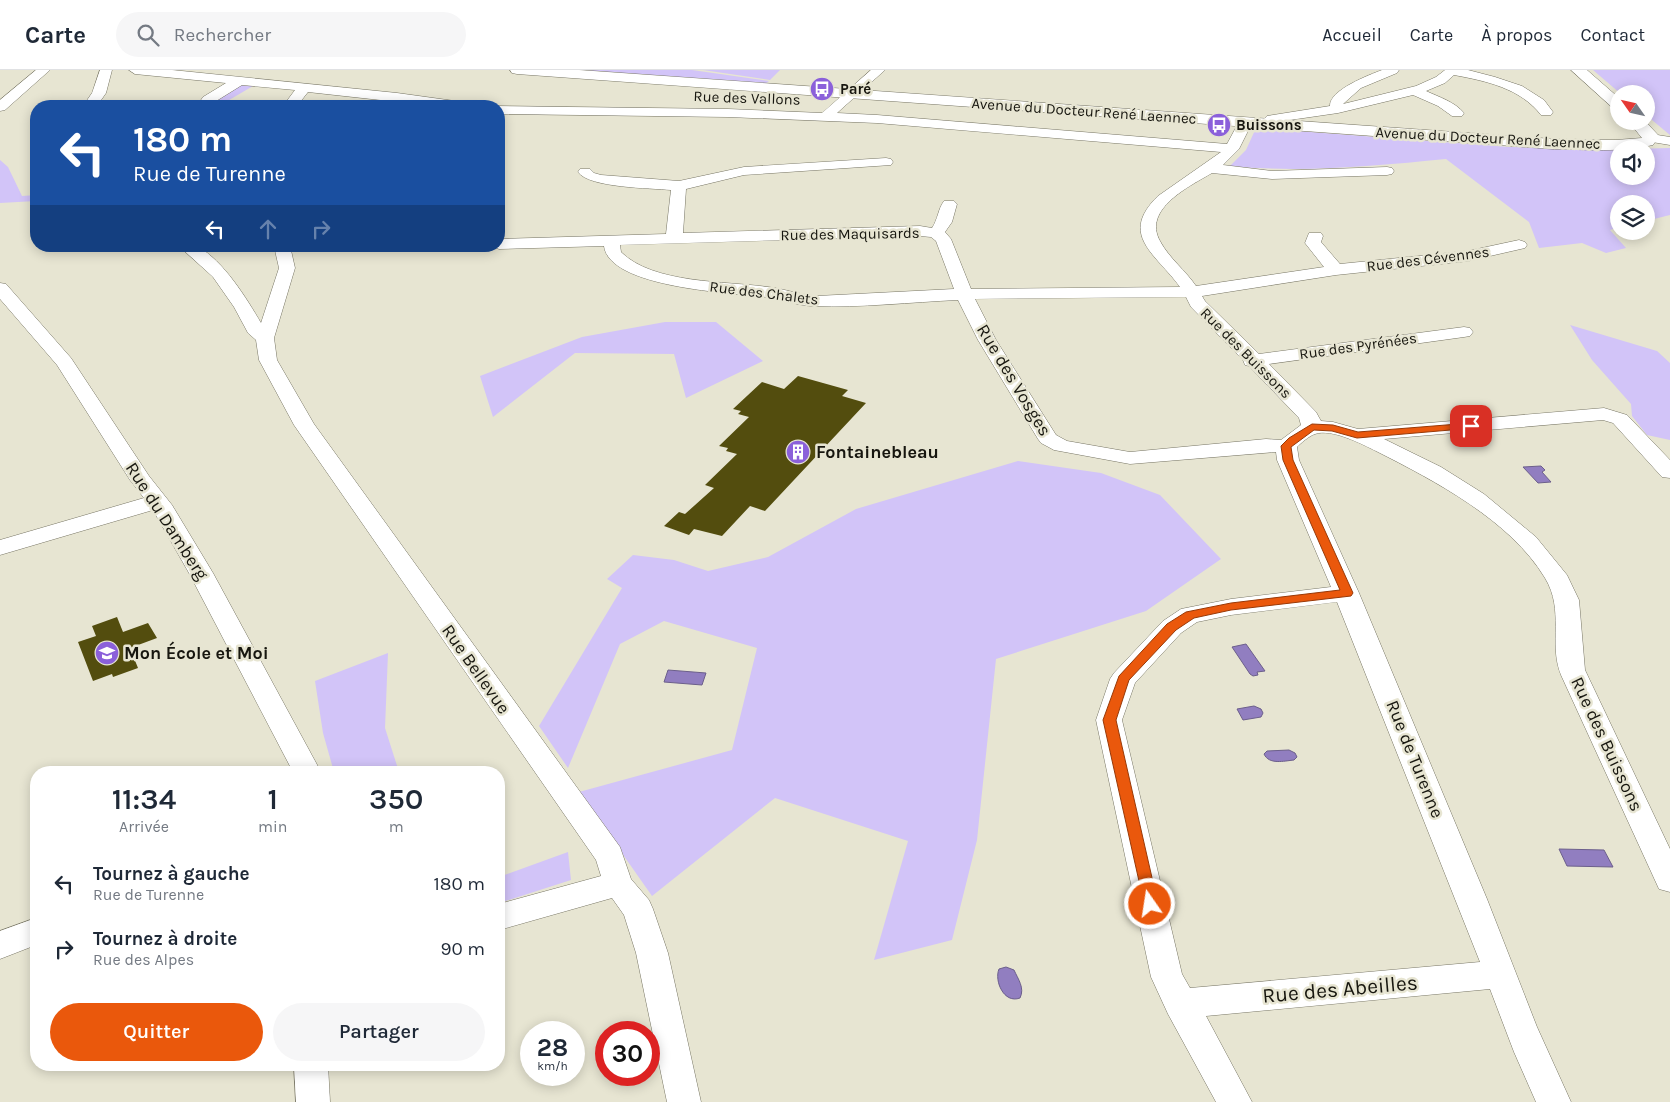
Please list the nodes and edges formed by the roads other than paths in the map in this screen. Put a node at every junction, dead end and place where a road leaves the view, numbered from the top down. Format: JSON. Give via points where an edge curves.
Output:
{"nodes":[{"id":1,"x":44,"y":70,"type":"edge"},
{"id":2,"x":106,"y":70,"type":"edge"},
{"id":3,"x":135,"y":70,"type":"edge"},
{"id":4,"x":517,"y":70,"type":"edge"},
{"id":5,"x":879,"y":70,"type":"edge"},
{"id":6,"x":1393,"y":70,"type":"edge"},
{"id":7,"x":1578,"y":70,"type":"edge"},
{"id":8,"x":1453,"y":71,"type":"edge"},
{"id":9,"x":239,"y":81,"type":"junction"},
{"id":10,"x":304,"y":88,"type":"junction"},
{"id":11,"x":1415,"y":91,"type":"junction"},
{"id":12,"x":852,"y":94,"type":"junction"},
{"id":13,"x":1610,"y":98,"type":"edge"},
{"id":14,"x":94,"y":100,"type":"edge"},
{"id":15,"x":208,"y":100,"type":"edge"},
{"id":16,"x":295,"y":100,"type":"edge"},
{"id":17,"x":403,"y":100,"type":"edge"},
{"id":18,"x":0,"y":107,"type":"edge"},
{"id":19,"x":1338,"y":109,"type":"junction"},
{"id":20,"x":505,"y":110,"type":"edge"},
{"id":21,"x":1546,"y":112,"type":"dead end"},
{"id":22,"x":1457,"y":113,"type":"dead end"},
{"id":23,"x":825,"y":117,"type":"junction"},
{"id":24,"x":1245,"y":123,"type":"junction"},
{"id":25,"x":1265,"y":125,"type":"junction"},
{"id":26,"x":1647,"y":130,"type":"edge"},
{"id":27,"x":1651,"y":138,"type":"junction"},
{"id":28,"x":1670,"y":141,"type":"edge"},
{"id":29,"x":1232,"y":149,"type":"junction"},
{"id":30,"x":886,"y":162,"type":"dead end"},
{"id":31,"x":1211,"y":168,"type":"junction"},
{"id":32,"x":1387,"y":171,"type":"dead end"},
{"id":33,"x":585,"y":172,"type":"dead end"},
{"id":34,"x":679,"y":186,"type":"junction"},
{"id":35,"x":948,"y":204,"type":"dead end"},
{"id":36,"x":936,"y":233,"type":"junction"},
{"id":37,"x":1315,"y":236,"type":"dead end"},
{"id":38,"x":674,"y":238,"type":"junction"},
{"id":39,"x":611,"y":241,"type":"junction"},
{"id":40,"x":505,"y":244,"type":"edge"},
{"id":41,"x":1519,"y":245,"type":"dead end"},
{"id":42,"x":194,"y":252,"type":"edge"},
{"id":43,"x":283,"y":252,"type":"edge"},
{"id":44,"x":1336,"y":270,"type":"junction"},
{"id":45,"x":0,"y":288,"type":"edge"},
{"id":46,"x":1192,"y":292,"type":"junction"},
{"id":47,"x":964,"y":294,"type":"junction"},
{"id":48,"x":1464,"y":332,"type":"dead end"},
{"id":49,"x":265,"y":338,"type":"junction"},
{"id":50,"x":1252,"y":361,"type":"junction"},
{"id":51,"x":1312,"y":427,"type":"junction"},
{"id":52,"x":1362,"y":435,"type":"junction"},
{"id":53,"x":1286,"y":446,"type":"junction"},
{"id":54,"x":1670,"y":472,"type":"edge"},
{"id":55,"x":158,"y":501,"type":"junction"},
{"id":56,"x":0,"y":548,"type":"edge"},
{"id":57,"x":1347,"y":593,"type":"junction"},
{"id":58,"x":305,"y":766,"type":"edge"},
{"id":59,"x":1670,"y":880,"type":"edge"},
{"id":60,"x":618,"y":884,"type":"junction"},
{"id":61,"x":505,"y":915,"type":"edge"},
{"id":62,"x":30,"y":933,"type":"edge"},
{"id":63,"x":0,"y":945,"type":"edge"},
{"id":64,"x":1500,"y":974,"type":"junction"},
{"id":65,"x":1180,"y":1004,"type":"junction"},
{"id":66,"x":310,"y":1071,"type":"edge"},
{"id":67,"x":313,"y":1102,"type":"edge"},
{"id":68,"x":684,"y":1102,"type":"edge"},
{"id":69,"x":1235,"y":1102,"type":"edge"},
{"id":70,"x":1554,"y":1102,"type":"edge"}],
"edges":[{"from":1,"to":18,"type":"street"},
{"from":2,"to":14,"type":"street"},
{"from":3,"to":9,"type":"street"},
{"from":4,"to":12,"type":"street","name":"Avenue du Docteur René Laennec"},
{"from":5,"to":12,"type":"street"},
{"from":6,"to":19,"type":"street","via":[[1356,85],[1336,103]]},
{"from":7,"to":13,"type":"street"},
{"from":8,"to":11,"type":"street","via":[[1437,83]]},
{"from":8,"to":21,"type":"street","via":[[1517,89],[1541,103]]},
{"from":9,"to":10,"type":"street"},
{"from":9,"to":15,"type":"street"},
{"from":10,"to":16,"type":"street"},
{"from":10,"to":17,"type":"street"},
{"from":11,"to":19,"type":"street"},
{"from":11,"to":22,"type":"street"},
{"from":12,"to":23,"type":"street"},
{"from":12,"to":24,"type":"street","name":"Avenue du Docteur René Laennec"},
{"from":19,"to":25,"type":"street","via":[[1272,119]]},
{"from":20,"to":23,"type":"street","name":"Rue des Vallons","via":[[728,112]]},
{"from":23,"to":29,"type":"street","name":"Rue des Vallons"},
{"from":24,"to":25,"type":"street","name":"Avenue du Docteur René Laennec"},
{"from":24,"to":29,"type":"street","name":"Rue des Buissons"},
{"from":25,"to":27,"type":"street","name":"Avenue du Docteur René Laennec","via":[[1499,141],[1616,145],[1642,144]]},
{"from":26,"to":27,"type":"street"},
{"from":27,"to":28,"type":"street"},
{"from":29,"to":31,"type":"street","name":"Rue des Buissons"},
{"from":30,"to":34,"type":"street","via":[[744,171]]},
{"from":31,"to":32,"type":"street","via":[[1272,175]]},
{"from":31,"to":46,"type":"street","name":"Rue des Buissons","via":[[1157,206],[1148,223],[1152,243]]},
{"from":33,"to":34,"type":"street","via":[[601,179]]},
{"from":34,"to":38,"type":"street"},
{"from":35,"to":36,"type":"street","via":[[944,222]]},
{"from":36,"to":38,"type":"street","name":"Rue des Maquisards"},
{"from":36,"to":47,"type":"street","name":"Rue des Maquisards","via":[[943,239]]},
{"from":37,"to":44,"type":"street","via":[[1313,243]]},
{"from":38,"to":39,"type":"street","name":"Rue des Maquisards"},
{"from":39,"to":40,"type":"street","name":"Rue des Maquisards"},
{"from":39,"to":47,"type":"street","name":"Rue des Chalets","via":[[613,252],[642,272],[703,286],[769,292],[804,301]]},
{"from":41,"to":44,"type":"street","name":"Rue des Cévennes","via":[[1468,256]]},
{"from":42,"to":49,"type":"street","via":[[219,274],[257,333]]},
{"from":43,"to":49,"type":"street","name":"Rue Bellevue","via":[[287,268]]},
{"from":44,"to":46,"type":"street","name":"Rue des Cévennes"},
{"from":45,"to":55,"type":"street","name":"Rue du Damberg","via":[[64,362]]},
{"from":46,"to":47,"type":"street"},
{"from":46,"to":50,"type":"street","name":"Rue des Buissons","via":[[1197,303]]},
{"from":47,"to":53,"type":"street","name":"Rue des Vosges","via":[[987,340],[1048,439],[1061,446],[1130,458],[1266,445]]},
{"from":48,"to":50,"type":"street","name":"Rue des Pyrénées"},
{"from":49,"to":60,"type":"street","name":"Rue Bellevue","via":[[268,360],[304,425],[610,856]]},
{"from":50,"to":51,"type":"street","name":"Rue des Buissons","via":[[1309,416]]},
{"from":51,"to":52,"type":"street"},
{"from":51,"to":53,"type":"street"},
{"from":52,"to":54,"type":"street","via":[[1604,414],[1620,419]]},
{"from":52,"to":59,"type":"street","name":"Rue des Buissons","via":[[1465,491],[1532,546],[1551,566],[1569,608],[1571,666]]},
{"from":53,"to":57,"type":"street","name":"Rue de Turenne","via":[[1288,460]]},
{"from":55,"to":56,"type":"street"},
{"from":55,"to":58,"type":"street","name":"Rue du Damberg","via":[[201,573]]},
{"from":57,"to":64,"type":"street","name":"Rue de Turenne"},
{"from":57,"to":65,"type":"street","via":[[1231,606],[1190,615],[1172,627],[1123,679],[1109,720],[1167,977]]},
{"from":60,"to":61,"type":"street"},
{"from":60,"to":68,"type":"street","name":"Rue Bellevue","via":[[638,910],[652,953]]},
{"from":62,"to":63,"type":"street"},
{"from":64,"to":65,"type":"street","name":"Rue des Abeilles"},
{"from":64,"to":70,"type":"street","name":"Rue de Turenne"},
{"from":65,"to":69,"type":"street"},
{"from":66,"to":67,"type":"street"}]}
